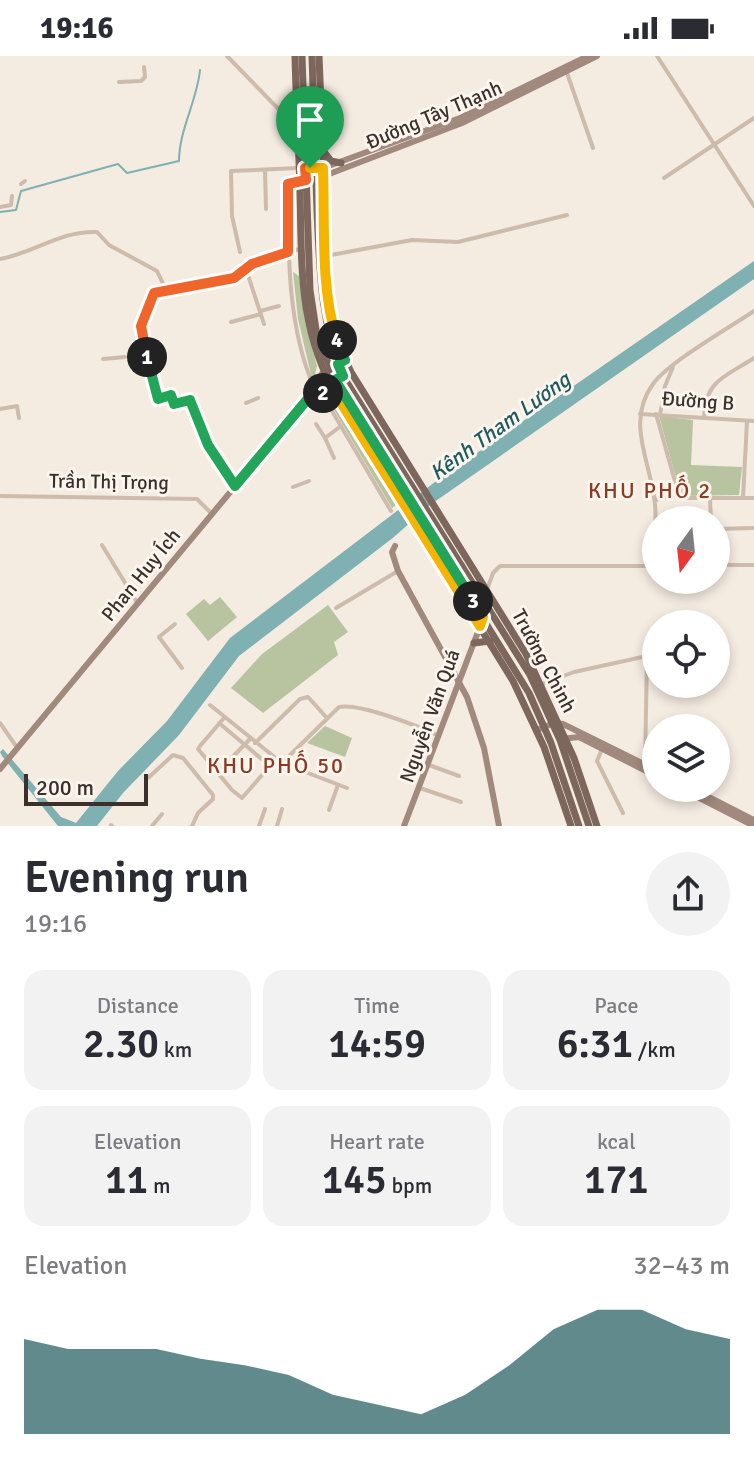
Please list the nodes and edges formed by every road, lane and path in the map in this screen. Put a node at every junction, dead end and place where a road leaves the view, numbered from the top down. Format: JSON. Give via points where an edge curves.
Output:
{"nodes":[{"id":1,"x":227,"y":56,"type":"edge"},
{"id":2,"x":295,"y":56,"type":"edge"},
{"id":3,"x":302,"y":56,"type":"edge"},
{"id":4,"x":312,"y":56,"type":"edge"},
{"id":5,"x":319,"y":56,"type":"edge"},
{"id":6,"x":588,"y":56,"type":"edge"},
{"id":7,"x":597,"y":56,"type":"edge"},
{"id":8,"x":657,"y":56,"type":"edge"},
{"id":9,"x":144,"y":67,"type":"dead end"},
{"id":10,"x":566,"y":70,"type":"junction"},
{"id":11,"x":119,"y":82,"type":"dead end"},
{"id":12,"x":754,"y":118,"type":"edge"},
{"id":13,"x":298,"y":129,"type":"junction"},
{"id":14,"x":425,"y":134,"type":"junction"},
{"id":15,"x":314,"y":137,"type":"junction"},
{"id":16,"x":714,"y":144,"type":"junction"},
{"id":17,"x":593,"y":148,"type":"dead end"},
{"id":18,"x":323,"y":151,"type":"junction"},
{"id":19,"x":341,"y":163,"type":"junction"},
{"id":20,"x":302,"y":168,"type":"junction"},
{"id":21,"x":265,"y":170,"type":"junction"},
{"id":22,"x":320,"y":172,"type":"junction"},
{"id":23,"x":664,"y":178,"type":"dead end"},
{"id":24,"x":303,"y":180,"type":"junction"},
{"id":25,"x":12,"y":196,"type":"dead end"},
{"id":26,"x":754,"y":206,"type":"edge"},
{"id":27,"x":0,"y":207,"type":"edge"},
{"id":28,"x":266,"y":209,"type":"dead end"},
{"id":29,"x":567,"y":215,"type":"dead end"},
{"id":30,"x":300,"y":249,"type":"junction"},
{"id":31,"x":240,"y":252,"type":"dead end"},
{"id":32,"x":288,"y":252,"type":"junction"},
{"id":33,"x":325,"y":256,"type":"junction"},
{"id":34,"x":0,"y":259,"type":"edge"},
{"id":35,"x":246,"y":268,"type":"junction"},
{"id":36,"x":167,"y":292,"type":"junction"},
{"id":37,"x":279,"y":306,"type":"dead end"},
{"id":38,"x":754,"y":311,"type":"edge"},
{"id":39,"x":260,"y":312,"type":"junction"},
{"id":40,"x":231,"y":322,"type":"dead end"},
{"id":41,"x":264,"y":324,"type":"dead end"},
{"id":42,"x":125,"y":357,"type":"dead end"},
{"id":43,"x":754,"y":358,"type":"edge"},
{"id":44,"x":103,"y":359,"type":"dead end"},
{"id":45,"x":342,"y":362,"type":"junction"},
{"id":46,"x":674,"y":365,"type":"junction"},
{"id":47,"x":326,"y":370,"type":"junction"},
{"id":48,"x":351,"y":372,"type":"junction"},
{"id":49,"x":336,"y":380,"type":"junction"},
{"id":50,"x":316,"y":390,"type":"junction"},
{"id":51,"x":337,"y":396,"type":"junction"},
{"id":52,"x":258,"y":398,"type":"dead end"},
{"id":53,"x":246,"y":403,"type":"dead end"},
{"id":54,"x":351,"y":404,"type":"junction"},
{"id":55,"x":0,"y":409,"type":"edge"},
{"id":56,"x":640,"y":414,"type":"junction"},
{"id":57,"x":658,"y":415,"type":"junction"},
{"id":58,"x":19,"y":418,"type":"dead end"},
{"id":59,"x":704,"y":418,"type":"junction"},
{"id":60,"x":747,"y":421,"type":"junction"},
{"id":61,"x":754,"y":421,"type":"edge"},
{"id":62,"x":316,"y":424,"type":"dead end"},
{"id":63,"x":341,"y":426,"type":"junction"},
{"id":64,"x":325,"y":438,"type":"junction"},
{"id":65,"x":391,"y":443,"type":"junction"},
{"id":66,"x":376,"y":452,"type":"junction"},
{"id":67,"x":334,"y":458,"type":"dead end"},
{"id":68,"x":309,"y":481,"type":"dead end"},
{"id":69,"x":235,"y":486,"type":"junction"},
{"id":70,"x":293,"y":487,"type":"dead end"},
{"id":71,"x":0,"y":496,"type":"edge"},
{"id":72,"x":686,"y":498,"type":"dead end"},
{"id":73,"x":743,"y":498,"type":"junction"},
{"id":74,"x":754,"y":498,"type":"edge"},
{"id":75,"x":710,"y":499,"type":"junction"},
{"id":76,"x":655,"y":500,"type":"junction"},
{"id":77,"x":655,"y":506,"type":"edge"},
{"id":78,"x":710,"y":506,"type":"edge"},
{"id":79,"x":391,"y":511,"type":"dead end"},
{"id":80,"x":211,"y":513,"type":"junction"},
{"id":81,"x":432,"y":525,"type":"junction"},
{"id":82,"x":754,"y":528,"type":"edge"},
{"id":83,"x":730,"y":529,"type":"edge"},
{"id":84,"x":102,"y":545,"type":"dead end"},
{"id":85,"x":395,"y":546,"type":"dead end"},
{"id":86,"x":730,"y":565,"type":"edge"},
{"id":87,"x":754,"y":565,"type":"edge"},
{"id":88,"x":642,"y":566,"type":"edge"},
{"id":89,"x":398,"y":571,"type":"junction"},
{"id":90,"x":487,"y":590,"type":"junction"},
{"id":91,"x":138,"y":604,"type":"junction"},
{"id":92,"x":336,"y":608,"type":"dead end"},
{"id":93,"x":483,"y":617,"type":"junction"},
{"id":94,"x":175,"y":624,"type":"dead end"},
{"id":95,"x":480,"y":626,"type":"junction"},
{"id":96,"x":490,"y":641,"type":"junction"},
{"id":97,"x":474,"y":643,"type":"junction"},
{"id":98,"x":182,"y":668,"type":"dead end"},
{"id":99,"x":459,"y":681,"type":"junction"},
{"id":100,"x":539,"y":685,"type":"junction"},
{"id":101,"x":210,"y":705,"type":"dead end"},
{"id":102,"x":646,"y":714,"type":"edge"},
{"id":103,"x":224,"y":718,"type":"junction"},
{"id":104,"x":327,"y":718,"type":"junction"},
{"id":105,"x":0,"y":723,"type":"edge"},
{"id":106,"x":219,"y":723,"type":"junction"},
{"id":107,"x":556,"y":723,"type":"junction"},
{"id":108,"x":541,"y":729,"type":"junction"},
{"id":109,"x":439,"y":736,"type":"junction"},
{"id":110,"x":250,"y":739,"type":"junction"},
{"id":111,"x":563,"y":739,"type":"junction"},
{"id":112,"x":255,"y":743,"type":"junction"},
{"id":113,"x":245,"y":745,"type":"junction"},
{"id":114,"x":548,"y":745,"type":"junction"},
{"id":115,"x":602,"y":749,"type":"junction"},
{"id":116,"x":17,"y":750,"type":"junction"},
{"id":117,"x":282,"y":763,"type":"junction"},
{"id":118,"x":642,"y":763,"type":"edge"},
{"id":119,"x":429,"y":765,"type":"junction"},
{"id":120,"x":3,"y":766,"type":"edge"},
{"id":121,"x":642,"y":767,"type":"edge"},
{"id":122,"x":217,"y":772,"type":"junction"},
{"id":123,"x":459,"y":776,"type":"dead end"},
{"id":124,"x":148,"y":778,"type":"dead end"},
{"id":125,"x":338,"y":785,"type":"junction"},
{"id":126,"x":347,"y":788,"type":"dead end"},
{"id":127,"x":420,"y":788,"type":"junction"},
{"id":128,"x":461,"y":802,"type":"dead end"},
{"id":129,"x":710,"y":802,"type":"edge"},
{"id":130,"x":716,"y":802,"type":"edge"},
{"id":131,"x":265,"y":809,"type":"dead end"},
{"id":132,"x":282,"y":809,"type":"dead end"},
{"id":133,"x":329,"y":810,"type":"dead end"},
{"id":134,"x":623,"y":813,"type":"dead end"},
{"id":135,"x":162,"y":814,"type":"dead end"},
{"id":136,"x":754,"y":823,"type":"edge"},
{"id":137,"x":152,"y":826,"type":"edge"},
{"id":138,"x":192,"y":826,"type":"edge"},
{"id":139,"x":259,"y":826,"type":"edge"},
{"id":140,"x":277,"y":826,"type":"edge"},
{"id":141,"x":404,"y":826,"type":"edge"},
{"id":142,"x":499,"y":826,"type":"edge"},
{"id":143,"x":571,"y":826,"type":"edge"},
{"id":144,"x":579,"y":826,"type":"edge"},
{"id":145,"x":589,"y":826,"type":"edge"},
{"id":146,"x":597,"y":826,"type":"edge"}],
"edges":[{"from":1,"to":13,"type":"street"},
{"from":2,"to":13,"type":"main road"},
{"from":3,"to":20,"type":"main road"},
{"from":4,"to":15,"type":"main road"},
{"from":5,"to":18,"type":"main road"},
{"from":6,"to":10,"type":"main road","name":"Đường Tây Thạnh"},
{"from":7,"to":10,"type":"main road","name":"Đường Tây Thạnh"},
{"from":8,"to":16,"type":"street"},
{"from":9,"to":11,"type":"street","via":[[141,81]]},
{"from":10,"to":14,"type":"main road","name":"Đường Tây Thạnh"},
{"from":10,"to":17,"type":"street"},
{"from":12,"to":16,"type":"street"},
{"from":13,"to":20,"type":"main road"},
{"from":14,"to":19,"type":"main road","name":"Đường Tây Thạnh"},
{"from":14,"to":22,"type":"main road","name":"Đường Tây Thạnh"},
{"from":15,"to":18,"type":"main road"},
{"from":15,"to":22,"type":"main road"},
{"from":16,"to":23,"type":"street"},
{"from":16,"to":26,"type":"street"},
{"from":18,"to":19,"type":"main road"},
{"from":18,"to":22,"type":"main road"},
{"from":19,"to":22,"type":"main road","name":"Đường Tây Thạnh"},
{"from":20,"to":21,"type":"street"},
{"from":20,"to":22,"type":"main road"},
{"from":20,"to":24,"type":"main road"},
{"from":21,"to":28,"type":"street"},
{"from":21,"to":31,"type":"street","via":[[231,171]]},
{"from":22,"to":24,"type":"main road"},
{"from":22,"to":33,"type":"main road"},
{"from":22,"to":45,"type":"main road","via":[[322,302],[328,335]]},
{"from":24,"to":30,"type":"main road"},
{"from":24,"to":32,"type":"street","via":[[288,184]]},
{"from":24,"to":47,"type":"main road","via":[[310,290]]},
{"from":25,"to":27,"type":"street","via":[[11,205]]},
{"from":29,"to":33,"type":"street","via":[[458,242],[412,240]]},
{"from":30,"to":32,"type":"street"},
{"from":30,"to":47,"type":"main road","via":[[307,323]]},
{"from":32,"to":35,"type":"street"},
{"from":32,"to":50,"type":"street","via":[[295,312]]},
{"from":33,"to":45,"type":"main road","via":[[331,319]]},
{"from":34,"to":36,"type":"street","via":[[84,231],[97,232],[109,245],[157,271]]},
{"from":35,"to":36,"type":"street","via":[[234,278]]},
{"from":35,"to":39,"type":"street"},
{"from":36,"to":69,"type":"street","via":[[152,296],[141,326],[153,388],[158,399],[171,395],[174,404],[190,400],[208,445]]},
{"from":37,"to":39,"type":"street"},
{"from":38,"to":46,"type":"street"},
{"from":39,"to":40,"type":"street"},
{"from":39,"to":41,"type":"street"},
{"from":42,"to":44,"type":"street"},
{"from":43,"to":59,"type":"street","via":[[712,386],[704,400]]},
{"from":45,"to":47,"type":"main road"},
{"from":45,"to":48,"type":"main road"},
{"from":45,"to":49,"type":"main road"},
{"from":46,"to":56,"type":"street","via":[[655,381]]},
{"from":46,"to":57,"type":"street"},
{"from":47,"to":49,"type":"main road"},
{"from":47,"to":50,"type":"main road"},
{"from":48,"to":49,"type":"main road"},
{"from":48,"to":65,"type":"main road"},
{"from":49,"to":50,"type":"main road"},
{"from":49,"to":51,"type":"main road"},
{"from":49,"to":54,"type":"main road"},
{"from":49,"to":65,"type":"main road"},
{"from":50,"to":51,"type":"main road"},
{"from":50,"to":63,"type":"street"},
{"from":50,"to":69,"type":"main road","name":"Phan Huy Ích"},
{"from":51,"to":54,"type":"main road"},
{"from":51,"to":66,"type":"main road"},
{"from":52,"to":53,"type":"street"},
{"from":54,"to":66,"type":"main road"},
{"from":55,"to":58,"type":"street","via":[[17,406]]},
{"from":56,"to":57,"type":"street","name":"Đường B"},
{"from":56,"to":76,"type":"street","via":[[638,426]]},
{"from":57,"to":59,"type":"street","name":"Đường B"},
{"from":57,"to":76,"type":"street","via":[[678,492]]},
{"from":59,"to":60,"type":"street","name":"Đường B"},
{"from":60,"to":61,"type":"street","name":"Đường B"},
{"from":60,"to":73,"type":"street"},
{"from":62,"to":64,"type":"street"},
{"from":63,"to":64,"type":"street"},
{"from":63,"to":79,"type":"street"},
{"from":64,"to":67,"type":"street"},
{"from":65,"to":81,"type":"main road","via":[[416,482]]},
{"from":66,"to":81,"type":"main road"},
{"from":68,"to":70,"type":"street"},
{"from":69,"to":80,"type":"main road","name":"Phan Huy Ích"},
{"from":71,"to":80,"type":"street","name":"Trần Thị Trọng","via":[[197,499]]},
{"from":72,"to":75,"type":"street"},
{"from":73,"to":74,"type":"street"},
{"from":73,"to":75,"type":"street"},
{"from":75,"to":78,"type":"street"},
{"from":76,"to":77,"type":"street"},
{"from":80,"to":91,"type":"main road","name":"Phan Huy Ích"},
{"from":81,"to":90,"type":"main road","name":"Trường Chinh"},
{"from":81,"to":93,"type":"main road","name":"Trường Chinh"},
{"from":81,"to":95,"type":"main road","name":"Trường Chinh"},
{"from":81,"to":100,"type":"main road","name":"Trường Chinh"},
{"from":82,"to":83,"type":"street"},
{"from":84,"to":91,"type":"street"},
{"from":85,"to":89,"type":"main road"},
{"from":86,"to":87,"type":"street"},
{"from":88,"to":90,"type":"street","via":[[500,566]]},
{"from":89,"to":92,"type":"street"},
{"from":89,"to":99,"type":"main road"},
{"from":90,"to":100,"type":"main road","name":"Trường Chinh"},
{"from":91,"to":116,"type":"main road","name":"Phan Huy Ích"},
{"from":93,"to":95,"type":"main road","name":"Nguyễn Văn Quá"},
{"from":93,"to":108,"type":"main road","name":"Trường Chinh","via":[[529,693]]},
{"from":94,"to":98,"type":"street","via":[[159,637]]},
{"from":95,"to":96,"type":"main road","name":"Trường Chinh"},
{"from":95,"to":97,"type":"main road","name":"Nguyễn Văn Quá"},
{"from":96,"to":97,"type":"main road"},
{"from":96,"to":108,"type":"main road","name":"Trường Chinh"},
{"from":97,"to":99,"type":"main road","name":"Nguyễn Văn Quá"},
{"from":99,"to":109,"type":"main road","name":"Nguyễn Văn Quá"},
{"from":99,"to":142,"type":"main road","via":[[484,748]]},
{"from":100,"to":102,"type":"street","via":[[647,656]]},
{"from":100,"to":107,"type":"main road","name":"Trường Chinh"},
{"from":101,"to":103,"type":"street"},
{"from":103,"to":106,"type":"street"},
{"from":103,"to":110,"type":"street"},
{"from":104,"to":109,"type":"street","via":[[348,705]]},
{"from":104,"to":112,"type":"street","via":[[308,697],[300,699]]},
{"from":104,"to":117,"type":"street"},
{"from":105,"to":116,"type":"street"},
{"from":106,"to":113,"type":"street"},
{"from":106,"to":122,"type":"street","via":[[198,749]]},
{"from":107,"to":108,"type":"main road"},
{"from":107,"to":111,"type":"main road","name":"Trường Chinh"},
{"from":107,"to":118,"type":"main road"},
{"from":108,"to":114,"type":"main road","name":"Trường Chinh"},
{"from":109,"to":119,"type":"main road","name":"Nguyễn Văn Quá"},
{"from":110,"to":112,"type":"street"},
{"from":110,"to":113,"type":"street"},
{"from":111,"to":114,"type":"main road"},
{"from":111,"to":115,"type":"main road","via":[[579,737]]},
{"from":111,"to":145,"type":"main road","name":"Trường Chinh"},
{"from":111,"to":146,"type":"main road","name":"Trường Chinh"},
{"from":112,"to":117,"type":"street"},
{"from":113,"to":122,"type":"street"},
{"from":113,"to":122,"type":"street","via":[[270,766],[242,798]]},
{"from":114,"to":143,"type":"main road","name":"Trường Chinh"},
{"from":114,"to":144,"type":"main road","name":"Trường Chinh"},
{"from":115,"to":121,"type":"main road"},
{"from":115,"to":134,"type":"street","via":[[597,761]]},
{"from":116,"to":120,"type":"main road","name":"Phan Huy Ích"},
{"from":117,"to":125,"type":"street"},
{"from":119,"to":123,"type":"street"},
{"from":119,"to":127,"type":"main road","name":"Nguyễn Văn Quá"},
{"from":124,"to":138,"type":"street","via":[[173,755],[183,758],[213,795]]},
{"from":125,"to":126,"type":"street"},
{"from":125,"to":133,"type":"street"},
{"from":127,"to":128,"type":"street"},
{"from":127,"to":141,"type":"main road","name":"Nguyễn Văn Quá"},
{"from":129,"to":136,"type":"main road"},
{"from":130,"to":136,"type":"main road"},
{"from":131,"to":139,"type":"street"},
{"from":132,"to":140,"type":"street"},
{"from":135,"to":137,"type":"street"}]}
